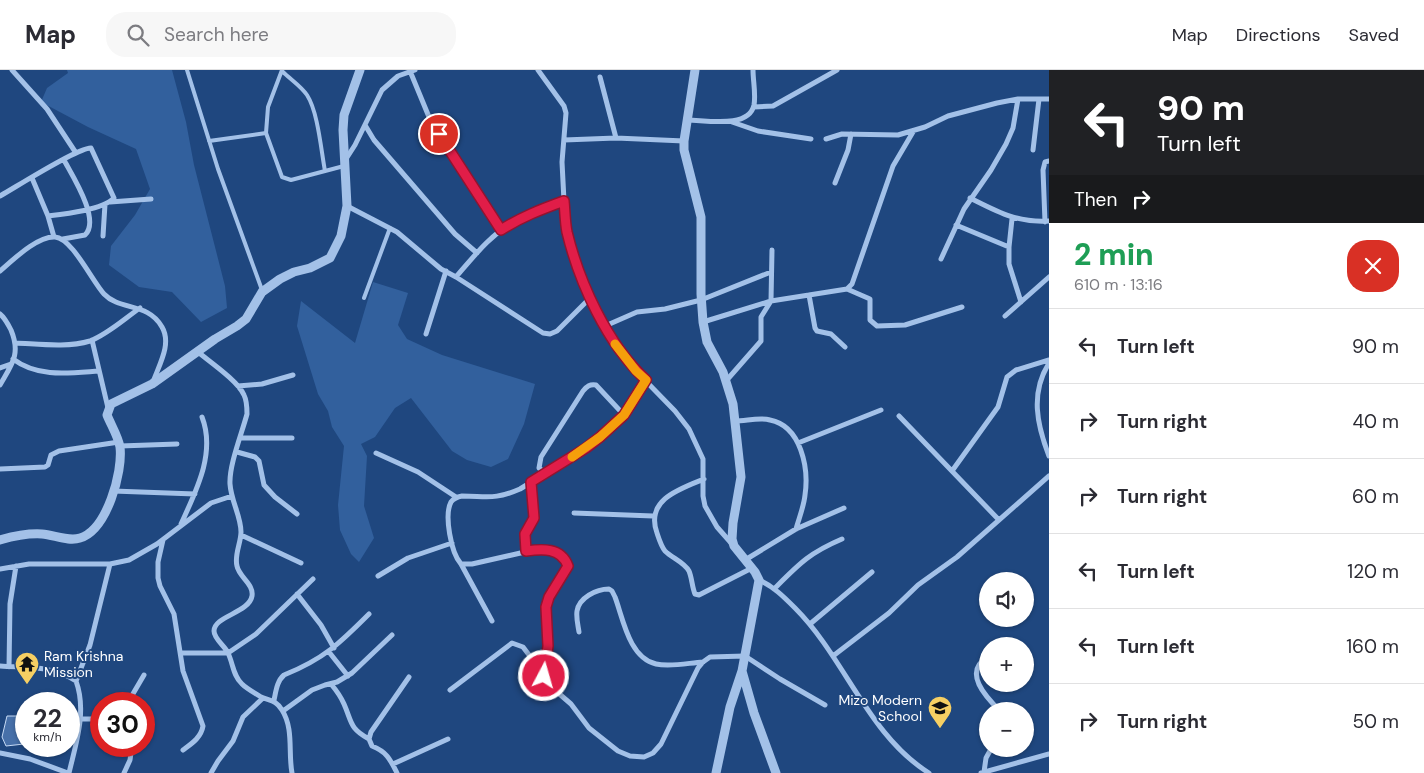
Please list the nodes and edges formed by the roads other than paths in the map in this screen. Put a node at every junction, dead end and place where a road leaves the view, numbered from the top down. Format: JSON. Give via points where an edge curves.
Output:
{"nodes":[{"id":1,"x":12,"y":70,"type":"edge"},
{"id":2,"x":187,"y":70,"type":"edge"},
{"id":3,"x":360,"y":70,"type":"edge"},
{"id":4,"x":538,"y":70,"type":"edge"},
{"id":5,"x":694,"y":70,"type":"edge"},
{"id":6,"x":753,"y":70,"type":"edge"},
{"id":7,"x":837,"y":70,"type":"edge"},
{"id":8,"x":282,"y":71,"type":"edge"},
{"id":9,"x":409,"y":71,"type":"edge"},
{"id":10,"x":600,"y":77,"type":"dead end"},
{"id":11,"x":1018,"y":99,"type":"junction"},
{"id":12,"x":1039,"y":99,"type":"junction"},
{"id":13,"x":1049,"y":99,"type":"edge"},
{"id":14,"x":754,"y":107,"type":"junction"},
{"id":15,"x":688,"y":120,"type":"junction"},
{"id":16,"x":732,"y":122,"type":"junction"},
{"id":17,"x":365,"y":125,"type":"junction"},
{"id":18,"x":913,"y":132,"type":"junction"},
{"id":19,"x":266,"y":133,"type":"junction"},
{"id":20,"x":852,"y":134,"type":"junction"},
{"id":21,"x":616,"y":138,"type":"junction"},
{"id":22,"x":811,"y":138,"type":"dead end"},
{"id":23,"x":826,"y":139,"type":"dead end"},
{"id":24,"x":564,"y":140,"type":"junction"},
{"id":25,"x":209,"y":141,"type":"junction"},
{"id":26,"x":684,"y":141,"type":"junction"},
{"id":27,"x":1033,"y":150,"type":"dead end"},
{"id":28,"x":76,"y":154,"type":"junction"},
{"id":29,"x":64,"y":160,"type":"junction"},
{"id":30,"x":1049,"y":161,"type":"edge"},
{"id":31,"x":346,"y":162,"type":"junction"},
{"id":32,"x":325,"y":171,"type":"junction"},
{"id":33,"x":32,"y":178,"type":"junction"},
{"id":34,"x":835,"y":183,"type":"dead end"},
{"id":35,"x":0,"y":196,"type":"edge"},
{"id":36,"x":970,"y":198,"type":"junction"},
{"id":37,"x":152,"y":199,"type":"dead end"},
{"id":38,"x":564,"y":201,"type":"junction"},
{"id":39,"x":107,"y":203,"type":"junction"},
{"id":40,"x":348,"y":206,"type":"junction"},
{"id":41,"x":88,"y":208,"type":"junction"},
{"id":42,"x":48,"y":216,"type":"junction"},
{"id":43,"x":1012,"y":218,"type":"junction"},
{"id":44,"x":1047,"y":221,"type":"edge"},
{"id":45,"x":956,"y":225,"type":"junction"},
{"id":46,"x":390,"y":228,"type":"junction"},
{"id":47,"x":501,"y":230,"type":"junction"},
{"id":48,"x":103,"y":236,"type":"dead end"},
{"id":49,"x":54,"y":237,"type":"junction"},
{"id":50,"x":63,"y":240,"type":"junction"},
{"id":51,"x":1009,"y":247,"type":"junction"},
{"id":52,"x":772,"y":250,"type":"dead end"},
{"id":53,"x":477,"y":253,"type":"junction"},
{"id":54,"x":941,"y":259,"type":"dead end"},
{"id":55,"x":0,"y":271,"type":"edge"},
{"id":56,"x":446,"y":271,"type":"junction"},
{"id":57,"x":771,"y":272,"type":"junction"},
{"id":58,"x":456,"y":276,"type":"junction"},
{"id":59,"x":1049,"y":278,"type":"edge"},
{"id":60,"x":847,"y":289,"type":"junction"},
{"id":61,"x":262,"y":292,"type":"junction"},
{"id":62,"x":809,"y":295,"type":"junction"},
{"id":63,"x":364,"y":298,"type":"dead end"},
{"id":64,"x":590,"y":298,"type":"junction"},
{"id":65,"x":701,"y":300,"type":"junction"},
{"id":66,"x":770,"y":301,"type":"junction"},
{"id":67,"x":1021,"y":302,"type":"junction"},
{"id":68,"x":140,"y":308,"type":"junction"},
{"id":69,"x":962,"y":308,"type":"dead end"},
{"id":70,"x":0,"y":314,"type":"edge"},
{"id":71,"x":1005,"y":316,"type":"dead end"},
{"id":72,"x":703,"y":322,"type":"junction"},
{"id":73,"x":605,"y":326,"type":"junction"},
{"id":74,"x":426,"y":334,"type":"dead end"},
{"id":75,"x":92,"y":340,"type":"junction"},
{"id":76,"x":15,"y":343,"type":"junction"},
{"id":77,"x":845,"y":347,"type":"dead end"},
{"id":78,"x":202,"y":349,"type":"junction"},
{"id":79,"x":13,"y":361,"type":"junction"},
{"id":80,"x":1049,"y":362,"type":"edge"},
{"id":81,"x":0,"y":368,"type":"edge"},
{"id":82,"x":99,"y":371,"type":"junction"},
{"id":83,"x":293,"y":375,"type":"dead end"},
{"id":84,"x":646,"y":380,"type":"junction"},
{"id":85,"x":726,"y":381,"type":"junction"},
{"id":86,"x":152,"y":384,"type":"junction"},
{"id":87,"x":0,"y":385,"type":"edge"},
{"id":88,"x":241,"y":386,"type":"junction"},
{"id":89,"x":108,"y":408,"type":"junction"},
{"id":90,"x":881,"y":410,"type":"dead end"},
{"id":91,"x":624,"y":415,"type":"junction"},
{"id":92,"x":899,"y":416,"type":"dead end"},
{"id":93,"x":202,"y":417,"type":"dead end"},
{"id":94,"x":735,"y":421,"type":"junction"},
{"id":95,"x":240,"y":438,"type":"junction"},
{"id":96,"x":292,"y":438,"type":"dead end"},
{"id":97,"x":798,"y":443,"type":"junction"},
{"id":98,"x":119,"y":444,"type":"junction"},
{"id":99,"x":177,"y":444,"type":"dead end"},
{"id":100,"x":236,"y":452,"type":"junction"},
{"id":101,"x":376,"y":453,"type":"dead end"},
{"id":102,"x":1049,"y":456,"type":"edge"},
{"id":103,"x":0,"y":469,"type":"edge"},
{"id":104,"x":952,"y":471,"type":"junction"},
{"id":105,"x":545,"y":473,"type":"junction"},
{"id":106,"x":1049,"y":476,"type":"edge"},
{"id":107,"x":704,"y":479,"type":"junction"},
{"id":108,"x":531,"y":482,"type":"junction"},
{"id":109,"x":114,"y":491,"type":"junction"},
{"id":110,"x":195,"y":494,"type":"junction"},
{"id":111,"x":232,"y":496,"type":"junction"},
{"id":112,"x":456,"y":497,"type":"junction"},
{"id":113,"x":844,"y":508,"type":"dead end"},
{"id":114,"x":574,"y":513,"type":"dead end"},
{"id":115,"x":297,"y":514,"type":"dead end"},
{"id":116,"x":653,"y":516,"type":"junction"},
{"id":117,"x":998,"y":520,"type":"junction"},
{"id":118,"x":180,"y":526,"type":"junction"},
{"id":119,"x":796,"y":529,"type":"junction"},
{"id":120,"x":241,"y":535,"type":"junction"},
{"id":121,"x":163,"y":539,"type":"junction"},
{"id":122,"x":842,"y":539,"type":"dead end"},
{"id":123,"x":0,"y":540,"type":"edge"},
{"id":124,"x":452,"y":543,"type":"junction"},
{"id":125,"x":734,"y":546,"type":"junction"},
{"id":126,"x":526,"y":551,"type":"junction"},
{"id":127,"x":745,"y":560,"type":"junction"},
{"id":128,"x":301,"y":562,"type":"dead end"},
{"id":129,"x":110,"y":564,"type":"junction"},
{"id":130,"x":462,"y":564,"type":"junction"},
{"id":131,"x":16,"y":566,"type":"junction"},
{"id":132,"x":752,"y":568,"type":"junction"},
{"id":133,"x":0,"y":569,"type":"edge"},
{"id":134,"x":872,"y":572,"type":"dead end"},
{"id":135,"x":378,"y":576,"type":"dead end"},
{"id":136,"x":313,"y":579,"type":"dead end"},
{"id":137,"x":759,"y":580,"type":"junction"},
{"id":138,"x":774,"y":589,"type":"junction"},
{"id":139,"x":297,"y":594,"type":"junction"},
{"id":140,"x":369,"y":614,"type":"dead end"},
{"id":141,"x":492,"y":622,"type":"dead end"},
{"id":142,"x":810,"y":624,"type":"junction"},
{"id":143,"x":579,"y":632,"type":"dead end"},
{"id":144,"x":392,"y":636,"type":"dead end"},
{"id":145,"x":332,"y":650,"type":"junction"},
{"id":146,"x":181,"y":653,"type":"junction"},
{"id":147,"x":228,"y":653,"type":"junction"},
{"id":148,"x":744,"y":656,"type":"junction"},
{"id":149,"x":833,"y":656,"type":"junction"},
{"id":150,"x":703,"y":662,"type":"junction"},
{"id":151,"x":979,"y":664,"type":"edge"},
{"id":152,"x":0,"y":666,"type":"edge"},
{"id":153,"x":9,"y":667,"type":"junction"},
{"id":154,"x":742,"y":671,"type":"junction"},
{"id":155,"x":144,"y":675,"type":"dead end"},
{"id":156,"x":348,"y":676,"type":"junction"},
{"id":157,"x":544,"y":676,"type":"junction"},
{"id":158,"x":409,"y":677,"type":"dead end"},
{"id":159,"x":76,"y":681,"type":"junction"},
{"id":160,"x":979,"y":683,"type":"edge"},
{"id":161,"x":331,"y":684,"type":"junction"},
{"id":162,"x":450,"y":690,"type":"dead end"},
{"id":163,"x":78,"y":692,"type":"edge"},
{"id":164,"x":134,"y":692,"type":"edge"},
{"id":165,"x":983,"y":692,"type":"edge"},
{"id":166,"x":263,"y":698,"type":"junction"},
{"id":167,"x":274,"y":700,"type":"junction"},
{"id":168,"x":991,"y":702,"type":"edge"},
{"id":169,"x":825,"y":705,"type":"dead end"},
{"id":170,"x":283,"y":711,"type":"junction"},
{"id":171,"x":80,"y":718,"type":"edge"},
{"id":172,"x":90,"y":718,"type":"edge"},
{"id":173,"x":369,"y":739,"type":"junction"},
{"id":174,"x":448,"y":739,"type":"dead end"},
{"id":175,"x":183,"y":750,"type":"dead end"},
{"id":176,"x":0,"y":753,"type":"edge"},
{"id":177,"x":1049,"y":754,"type":"edge"},
{"id":178,"x":71,"y":757,"type":"edge"},
{"id":179,"x":130,"y":757,"type":"edge"},
{"id":180,"x":987,"y":757,"type":"edge"},
{"id":181,"x":393,"y":764,"type":"junction"},
{"id":182,"x":68,"y":773,"type":"edge"},
{"id":183,"x":124,"y":773,"type":"edge"},
{"id":184,"x":211,"y":773,"type":"edge"},
{"id":185,"x":292,"y":773,"type":"edge"},
{"id":186,"x":397,"y":773,"type":"edge"},
{"id":187,"x":716,"y":773,"type":"edge"},
{"id":188,"x":776,"y":773,"type":"edge"},
{"id":189,"x":929,"y":773,"type":"edge"},
{"id":190,"x":983,"y":773,"type":"edge"}],
"edges":[{"from":1,"to":28,"type":"street","via":[[47,109]]},
{"from":2,"to":25,"type":"lane"},
{"from":3,"to":31,"type":"street","via":[[344,115]]},
{"from":4,"to":24,"type":"street","via":[[564,106]]},
{"from":5,"to":15,"type":"street"},
{"from":6,"to":14,"type":"street"},
{"from":7,"to":14,"type":"street","via":[[774,106]]},
{"from":8,"to":19,"type":"lane","via":[[268,106]]},
{"from":8,"to":32,"type":"lane","via":[[311,102]]},
{"from":9,"to":17,"type":"street","via":[[382,90]]},
{"from":9,"to":47,"type":"street","via":[[429,117]]},
{"from":10,"to":21,"type":"street"},
{"from":11,"to":12,"type":"street"},
{"from":11,"to":18,"type":"street","via":[[955,114]]},
{"from":11,"to":36,"type":"street","via":[[1006,144]]},
{"from":12,"to":13,"type":"street"},
{"from":12,"to":27,"type":"street"},
{"from":14,"to":16,"type":"street","via":[[747,116]]},
{"from":15,"to":16,"type":"street"},
{"from":15,"to":26,"type":"street"},
{"from":16,"to":22,"type":"street","via":[[758,131]]},
{"from":17,"to":31,"type":"street"},
{"from":17,"to":53,"type":"street","via":[[455,234]]},
{"from":18,"to":20,"type":"street","via":[[887,136]]},
{"from":18,"to":60,"type":"street","via":[[893,166],[852,284]]},
{"from":19,"to":25,"type":"lane"},
{"from":19,"to":32,"type":"lane","via":[[282,178],[290,180]]},
{"from":20,"to":23,"type":"street"},
{"from":20,"to":34,"type":"street"},
{"from":21,"to":24,"type":"street"},
{"from":21,"to":26,"type":"street"},
{"from":24,"to":38,"type":"street"},
{"from":25,"to":61,"type":"lane"},
{"from":26,"to":65,"type":"street","via":[[701,217]]},
{"from":28,"to":29,"type":"street"},
{"from":28,"to":39,"type":"street","via":[[92,148],[113,194],[114,198]]},
{"from":29,"to":33,"type":"street"},
{"from":29,"to":41,"type":"street"},
{"from":30,"to":44,"type":"street","via":[[1045,162],[1043,170]]},
{"from":31,"to":32,"type":"lane"},
{"from":31,"to":40,"type":"street"},
{"from":33,"to":35,"type":"street"},
{"from":33,"to":42,"type":"street"},
{"from":36,"to":43,"type":"street"},
{"from":36,"to":45,"type":"street"},
{"from":37,"to":39,"type":"street"},
{"from":38,"to":47,"type":"street"},
{"from":38,"to":64,"type":"street","via":[[572,249]]},
{"from":39,"to":41,"type":"street"},
{"from":39,"to":48,"type":"street"},
{"from":40,"to":46,"type":"street"},
{"from":40,"to":61,"type":"street","via":[[341,236],[330,258],[280,278]]},
{"from":41,"to":42,"type":"street"},
{"from":41,"to":50,"type":"street","via":[[88,232]]},
{"from":42,"to":49,"type":"street"},
{"from":43,"to":44,"type":"street"},
{"from":43,"to":51,"type":"street"},
{"from":45,"to":51,"type":"street"},
{"from":45,"to":54,"type":"street"},
{"from":46,"to":56,"type":"street"},
{"from":46,"to":63,"type":"lane"},
{"from":47,"to":53,"type":"street"},
{"from":49,"to":50,"type":"street"},
{"from":49,"to":55,"type":"street","via":[[30,247]]},
{"from":50,"to":68,"type":"street","via":[[109,299]]},
{"from":51,"to":67,"type":"street","via":[[1009,264]]},
{"from":52,"to":57,"type":"street"},
{"from":53,"to":58,"type":"street"},
{"from":56,"to":58,"type":"street"},
{"from":56,"to":74,"type":"street"},
{"from":57,"to":65,"type":"street"},
{"from":57,"to":66,"type":"street"},
{"from":58,"to":64,"type":"street","via":[[543,333],[557,331]]},
{"from":59,"to":67,"type":"street"},
{"from":60,"to":62,"type":"street"},
{"from":60,"to":69,"type":"street","via":[[870,298],[870,320],[877,326],[905,325]]},
{"from":61,"to":78,"type":"street","via":[[246,318]]},
{"from":62,"to":66,"type":"street"},
{"from":62,"to":77,"type":"street","via":[[817,331],[832,334]]},
{"from":64,"to":73,"type":"street"},
{"from":65,"to":72,"type":"street"},
{"from":65,"to":73,"type":"street","via":[[637,312]]},
{"from":66,"to":72,"type":"street"},
{"from":66,"to":85,"type":"street","via":[[761,317],[759,346]]},
{"from":67,"to":71,"type":"street"},
{"from":68,"to":75,"type":"street"},
{"from":68,"to":86,"type":"street","via":[[157,320],[166,337],[166,347]]},
{"from":70,"to":76,"type":"street","via":[[7,322]]},
{"from":72,"to":85,"type":"street","via":[[710,350]]},
{"from":73,"to":84,"type":"street","via":[[620,351]]},
{"from":75,"to":76,"type":"street","via":[[67,344]]},
{"from":75,"to":82,"type":"street"},
{"from":76,"to":79,"type":"street"},
{"from":78,"to":86,"type":"street"},
{"from":78,"to":88,"type":"street"},
{"from":79,"to":81,"type":"street"},
{"from":79,"to":82,"type":"street","via":[[31,369],[53,372]]},
{"from":79,"to":87,"type":"street"},
{"from":80,"to":102,"type":"street","via":[[1036,403]]},
{"from":80,"to":104,"type":"street","via":[[1016,370],[1007,377],[998,407]]},
{"from":82,"to":89,"type":"street"},
{"from":83,"to":88,"type":"street"},
{"from":84,"to":91,"type":"street"},
{"from":84,"to":107,"type":"street","via":[[689,429],[703,459]]},
{"from":85,"to":94,"type":"street"},
{"from":86,"to":89,"type":"street","via":[[116,400]]},
{"from":88,"to":95,"type":"street","via":[[247,414]]},
{"from":89,"to":98,"type":"street","via":[[107,415]]},
{"from":90,"to":97,"type":"street"},
{"from":91,"to":105,"type":"street","via":[[586,448]]},
{"from":91,"to":105,"type":"street","via":[[596,385],[587,386],[541,457],[539,468]]},
{"from":92,"to":104,"type":"street"},
{"from":93,"to":110,"type":"street","via":[[207,449]]},
{"from":94,"to":97,"type":"street","via":[[769,419],[789,430]]},
{"from":94,"to":125,"type":"street","via":[[741,478],[733,522]]},
{"from":95,"to":96,"type":"street"},
{"from":95,"to":100,"type":"street"},
{"from":97,"to":119,"type":"street","via":[[806,486]]},
{"from":98,"to":99,"type":"street"},
{"from":98,"to":103,"type":"street","via":[[58,450],[51,455],[45,467]]},
{"from":98,"to":109,"type":"street"},
{"from":100,"to":111,"type":"street","via":[[230,474]]},
{"from":100,"to":115,"type":"street","via":[[259,461],[264,485]]},
{"from":101,"to":112,"type":"street","via":[[418,472]]},
{"from":104,"to":117,"type":"street"},
{"from":105,"to":108,"type":"street"},
{"from":106,"to":117,"type":"street"},
{"from":107,"to":116,"type":"street","via":[[673,492],[662,501]]},
{"from":107,"to":125,"type":"street","via":[[703,496],[709,515]]},
{"from":108,"to":112,"type":"street","via":[[498,497]]},
{"from":108,"to":126,"type":"street","via":[[534,518],[525,534]]},
{"from":109,"to":110,"type":"street"},
{"from":109,"to":123,"type":"street","via":[[98,525],[81,538],[28,534]]},
{"from":110,"to":118,"type":"street"},
{"from":111,"to":118,"type":"street","via":[[212,503]]},
{"from":111,"to":120,"type":"street"},
{"from":112,"to":124,"type":"street","via":[[449,509]]},
{"from":113,"to":119,"type":"street"},
{"from":114,"to":116,"type":"street"},
{"from":116,"to":132,"type":"street","via":[[661,546],[688,570],[694,594],[704,593]]},
{"from":117,"to":149,"type":"street"},
{"from":118,"to":121,"type":"street"},
{"from":119,"to":127,"type":"street"},
{"from":120,"to":128,"type":"street"},
{"from":120,"to":147,"type":"street","via":[[237,566],[252,597],[244,608],[216,625],[216,637]]},
{"from":121,"to":129,"type":"street","via":[[136,557]]},
{"from":121,"to":146,"type":"street","via":[[158,578],[174,614]]},
{"from":122,"to":138,"type":"street","via":[[805,558]]},
{"from":124,"to":130,"type":"street"},
{"from":124,"to":135,"type":"street","via":[[408,558]]},
{"from":125,"to":127,"type":"street"},
{"from":126,"to":130,"type":"street"},
{"from":126,"to":157,"type":"street","via":[[548,549],[558,552],[568,566],[546,607],[548,646]]},
{"from":127,"to":132,"type":"street"},
{"from":129,"to":131,"type":"street"},
{"from":129,"to":159,"type":"street","via":[[89,651]]},
{"from":130,"to":141,"type":"street"},
{"from":131,"to":133,"type":"street"},
{"from":131,"to":153,"type":"street","via":[[10,604]]},
{"from":132,"to":137,"type":"street"},
{"from":134,"to":142,"type":"street"},
{"from":136,"to":139,"type":"street"},
{"from":137,"to":138,"type":"street"},
{"from":137,"to":148,"type":"street"},
{"from":138,"to":142,"type":"street"},
{"from":139,"to":145,"type":"street","via":[[321,625]]},
{"from":139,"to":147,"type":"street","via":[[256,634]]},
{"from":140,"to":145,"type":"street"},
{"from":142,"to":149,"type":"street"},
{"from":143,"to":150,"type":"street","via":[[577,610],[580,604],[592,593],[609,589],[615,597],[630,640],[642,656],[650,662],[665,665]]},
{"from":144,"to":156,"type":"street"},
{"from":145,"to":156,"type":"street"},
{"from":145,"to":167,"type":"street","via":[[284,675]]},
{"from":146,"to":147,"type":"street"},
{"from":146,"to":175,"type":"street","via":[[183,671],[203,726],[199,737]]},
{"from":147,"to":166,"type":"street","via":[[237,679]]},
{"from":148,"to":150,"type":"street","via":[[710,657]]},
{"from":148,"to":154,"type":"street"},
{"from":148,"to":169,"type":"street"},
{"from":149,"to":189,"type":"street","via":[[885,735]]},
{"from":150,"to":157,"type":"street","via":[[661,744],[644,757],[630,756],[606,743]]},
{"from":151,"to":160,"type":"street","via":[[976,670]]},
{"from":152,"to":153,"type":"street"},
{"from":153,"to":159,"type":"street","via":[[44,668]]},
{"from":154,"to":187,"type":"street","via":[[730,707]]},
{"from":154,"to":188,"type":"street"},
{"from":155,"to":164,"type":"street"},
{"from":156,"to":161,"type":"street"},
{"from":157,"to":162,"type":"street","via":[[523,647],[512,643]]},
{"from":158,"to":173,"type":"street"},
{"from":159,"to":163,"type":"street"},
{"from":161,"to":170,"type":"street","via":[[312,690]]},
{"from":161,"to":173,"type":"street","via":[[352,725]]},
{"from":165,"to":168,"type":"street"},
{"from":166,"to":167,"type":"street"},
{"from":166,"to":184,"type":"street","via":[[243,717],[233,741]]},
{"from":167,"to":170,"type":"street"},
{"from":170,"to":185,"type":"street","via":[[289,728]]},
{"from":171,"to":172,"type":"street"},
{"from":173,"to":181,"type":"street","via":[[372,746],[383,750]]},
{"from":174,"to":181,"type":"street"},
{"from":176,"to":182,"type":"street","via":[[30,759]]},
{"from":177,"to":190,"type":"street"},
{"from":178,"to":182,"type":"street"},
{"from":179,"to":183,"type":"street"},
{"from":180,"to":190,"type":"street"},
{"from":181,"to":186,"type":"street"}]}
